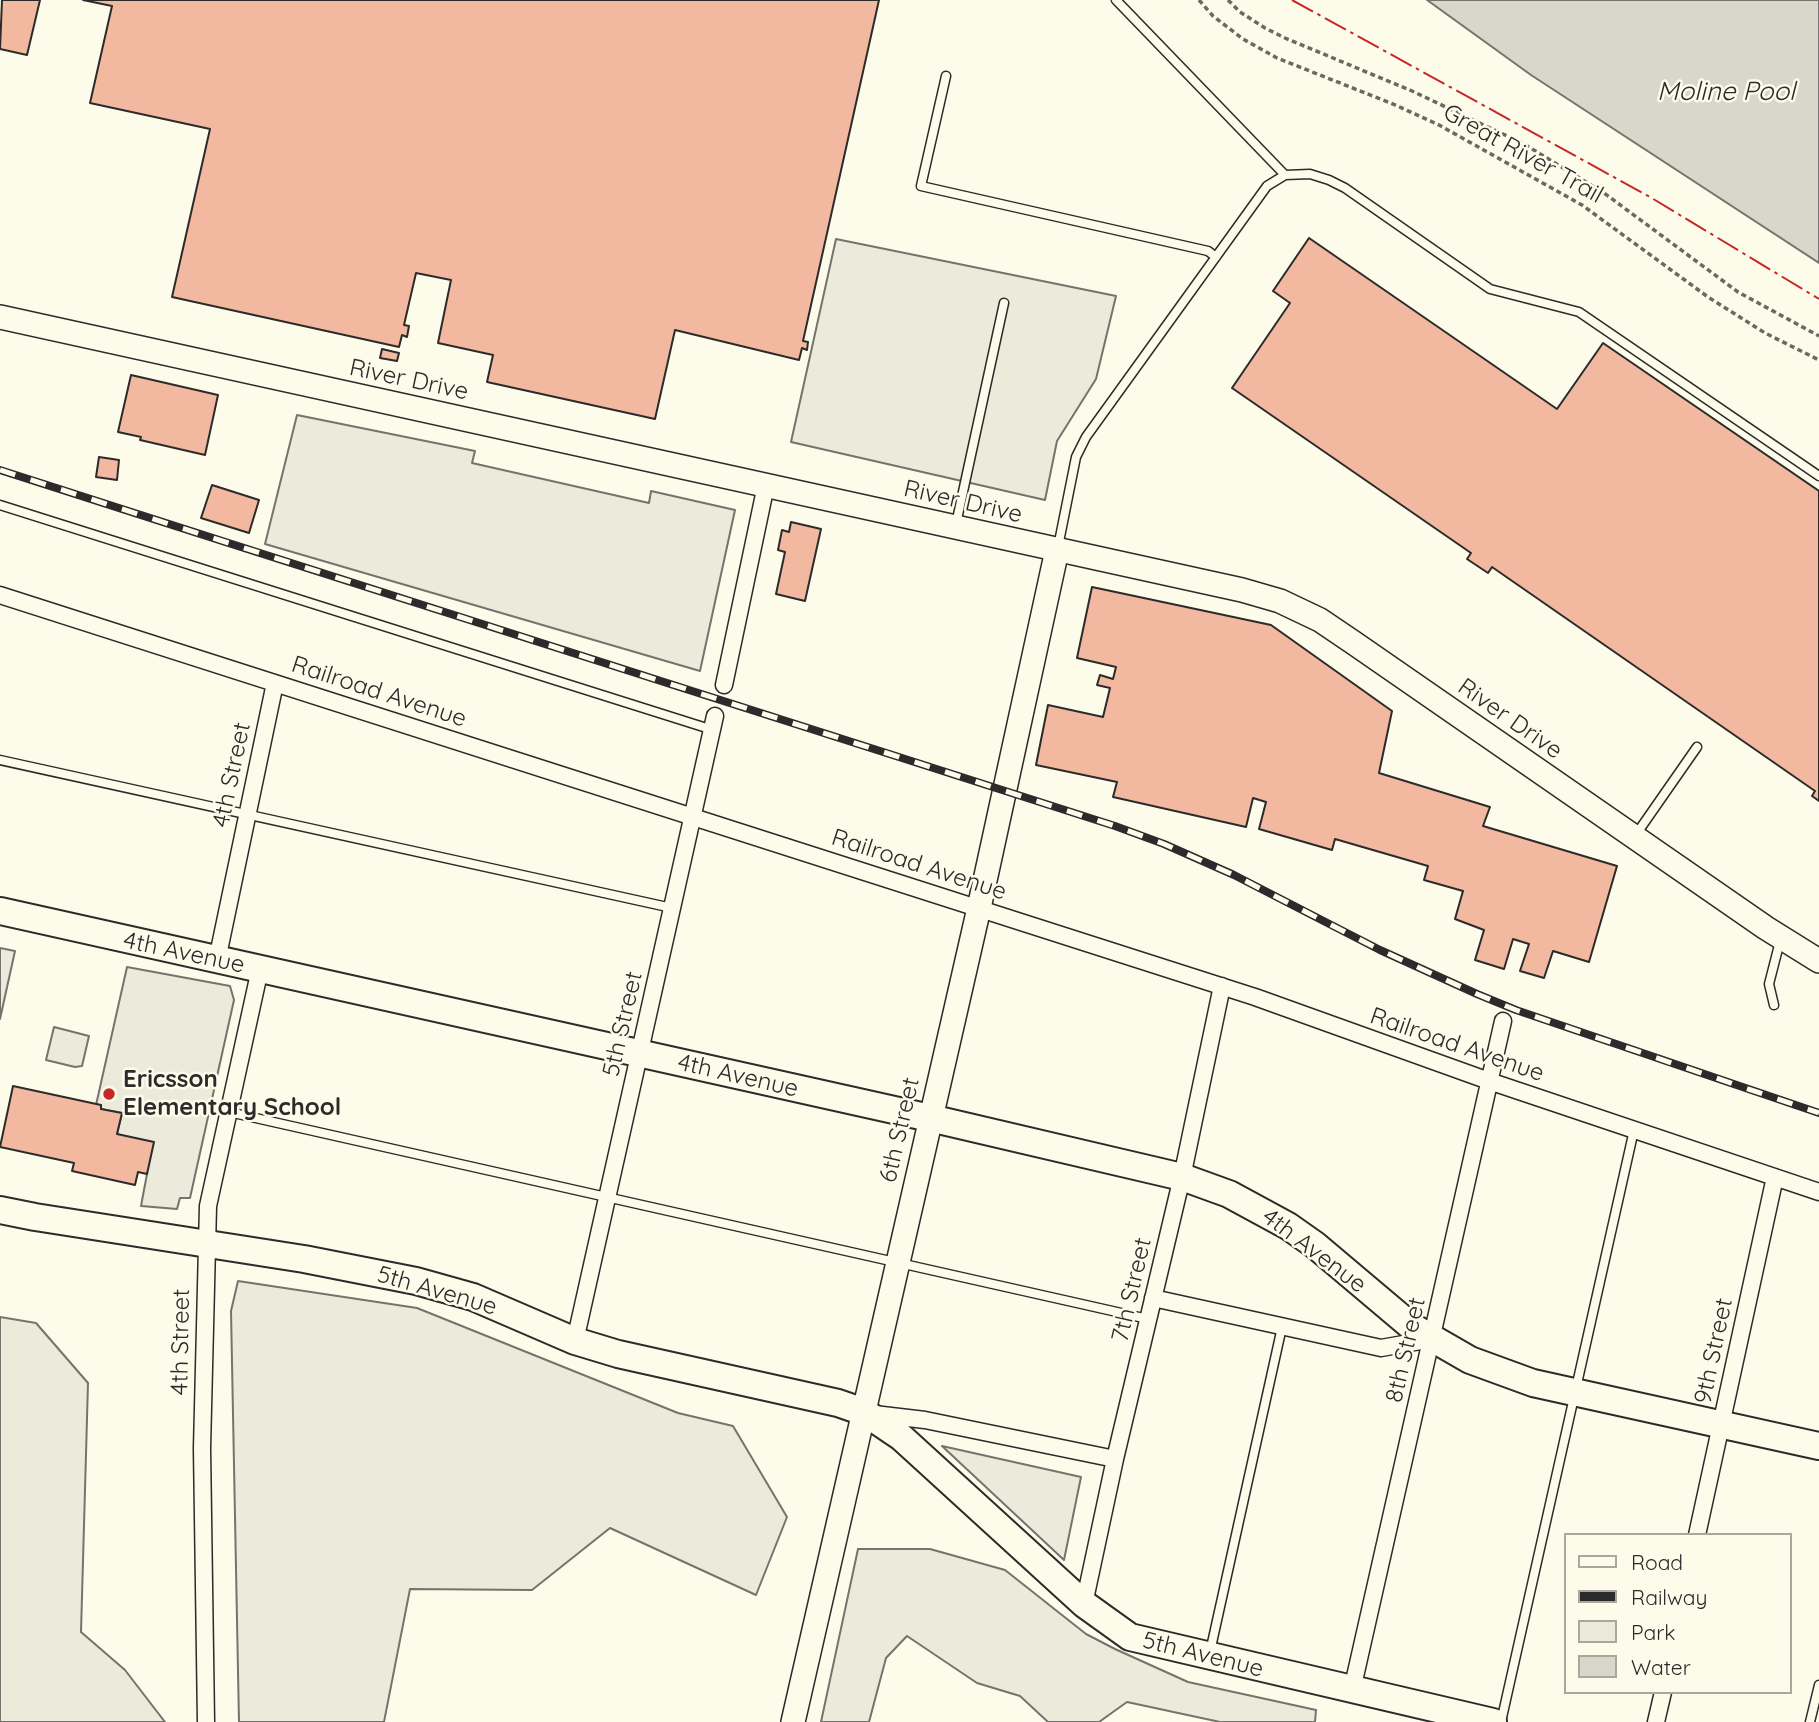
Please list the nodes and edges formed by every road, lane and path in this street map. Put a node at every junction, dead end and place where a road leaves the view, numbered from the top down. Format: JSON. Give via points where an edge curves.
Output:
{"nodes":[{"id":1,"x":1116,"y":0,"type":"edge"},
{"id":2,"x":1199,"y":0,"type":"edge"},
{"id":3,"x":1228,"y":0,"type":"edge"},
{"id":4,"x":946,"y":76,"type":"dead end"},
{"id":5,"x":1285,"y":174,"type":"junction"},
{"id":6,"x":1216,"y":257,"type":"junction"},
{"id":7,"x":1004,"y":303,"type":"dead end"},
{"id":8,"x":0,"y":317,"type":"edge"},
{"id":9,"x":1819,"y":337,"type":"edge"},
{"id":10,"x":1819,"y":360,"type":"edge"},
{"id":11,"x":1819,"y":476,"type":"edge"},
{"id":12,"x":766,"y":485,"type":"junction"},
{"id":13,"x":0,"y":505,"type":"edge"},
{"id":14,"x":956,"y":527,"type":"junction"},
{"id":15,"x":1057,"y":550,"type":"junction"},
{"id":16,"x":0,"y":595,"type":"edge"},
{"id":17,"x":275,"y":683,"type":"junction"},
{"id":18,"x":724,"y":685,"type":"dead end"},
{"id":19,"x":714,"y":723,"type":"joint"},
{"id":20,"x":1697,"y":747,"type":"dead end"},
{"id":21,"x":0,"y":760,"type":"edge"},
{"id":22,"x":247,"y":814,"type":"junction"},
{"id":23,"x":693,"y":817,"type":"junction"},
{"id":24,"x":1634,"y":837,"type":"junction"},
{"id":25,"x":672,"y":908,"type":"junction"},
{"id":26,"x":979,"y":908,"type":"junction"},
{"id":27,"x":0,"y":911,"type":"edge"},
{"id":28,"x":1781,"y":938,"type":"junction"},
{"id":29,"x":1818,"y":959,"type":"edge"},
{"id":30,"x":217,"y":960,"type":"junction"},
{"id":31,"x":260,"y":969,"type":"junction"},
{"id":32,"x":1222,"y":986,"type":"junction"},
{"id":33,"x":1774,"y":1005,"type":"dead end"},
{"id":34,"x":1503,"y":1021,"type":"dead end"},
{"id":35,"x":640,"y":1054,"type":"junction"},
{"id":36,"x":1489,"y":1081,"type":"junction"},
{"id":37,"x":229,"y":1112,"type":"junction"},
{"id":38,"x":930,"y":1118,"type":"junction"},
{"id":39,"x":1634,"y":1130,"type":"junction"},
{"id":40,"x":1182,"y":1177,"type":"junction"},
{"id":41,"x":1775,"y":1177,"type":"junction"},
{"id":42,"x":1819,"y":1192,"type":"edge"},
{"id":43,"x":607,"y":1197,"type":"junction"},
{"id":44,"x":0,"y":1210,"type":"edge"},
{"id":45,"x":206,"y":1245,"type":"junction"},
{"id":46,"x":897,"y":1263,"type":"junction"},
{"id":47,"x":1153,"y":1298,"type":"junction"},
{"id":48,"x":1148,"y":1319,"type":"junction"},
{"id":49,"x":1282,"y":1327,"type":"junction"},
{"id":50,"x":1432,"y":1339,"type":"junction"},
{"id":51,"x":575,"y":1341,"type":"junction"},
{"id":52,"x":1575,"y":1392,"type":"junction"},
{"id":53,"x":864,"y":1412,"type":"junction"},
{"id":54,"x":1722,"y":1425,"type":"junction"},
{"id":55,"x":1819,"y":1446,"type":"edge"},
{"id":56,"x":1115,"y":1459,"type":"junction"},
{"id":57,"x":1698,"y":1533,"type":"edge"},
{"id":58,"x":1084,"y":1604,"type":"junction"},
{"id":59,"x":1209,"y":1657,"type":"junction"},
{"id":60,"x":1819,"y":1685,"type":"edge"},
{"id":61,"x":1352,"y":1690,"type":"junction"},
{"id":62,"x":1663,"y":1694,"type":"edge"},
{"id":63,"x":206,"y":1722,"type":"edge"},
{"id":64,"x":793,"y":1722,"type":"edge"},
{"id":65,"x":1493,"y":1722,"type":"edge"},
{"id":66,"x":1501,"y":1722,"type":"edge"},
{"id":67,"x":1656,"y":1722,"type":"edge"},
{"id":68,"x":1810,"y":1722,"type":"edge"}],
"edges":[{"from":1,"to":5,"type":"lane"},
{"from":2,"to":10,"type":"path","name":"Great River Trail","via":[[1243,39],[1277,58],[1439,125],[1582,205],[1708,298]]},
{"from":3,"to":9,"type":"path","name":"Great River Trail","via":[[1256,23],[1285,38],[1524,144],[1604,193],[1738,292]]},
{"from":4,"to":6,"type":"lane","via":[[921,186],[1208,251]]},
{"from":5,"to":6,"type":"lane","via":[[1267,186]]},
{"from":5,"to":11,"type":"lane","via":[[1310,174],[1345,188],[1490,289],[1580,312]]},
{"from":6,"to":15,"type":"lane","via":[[1086,437],[1076,457]]},
{"from":7,"to":14,"type":"lane"},
{"from":8,"to":12,"type":"main road","name":"River Drive"},
{"from":12,"to":14,"type":"main road","name":"River Drive"},
{"from":12,"to":18,"type":"street"},
{"from":13,"to":19,"type":"lane"},
{"from":14,"to":15,"type":"main road","name":"River Drive"},
{"from":15,"to":24,"type":"main road","name":"River Drive","via":[[1242,590],[1310,615]]},
{"from":15,"to":26,"type":"main road","name":"6th Street"},
{"from":16,"to":17,"type":"street","name":"Railroad Avenue"},
{"from":17,"to":22,"type":"street","name":"4th Street"},
{"from":17,"to":23,"type":"street","name":"Railroad Avenue"},
{"from":19,"to":23,"type":"street","name":"5th Street"},
{"from":20,"to":24,"type":"lane"},
{"from":21,"to":22,"type":"lane"},
{"from":22,"to":25,"type":"lane"},
{"from":22,"to":30,"type":"street","name":"4th Street"},
{"from":23,"to":25,"type":"street","name":"5th Street"},
{"from":23,"to":26,"type":"street","name":"Railroad Avenue"},
{"from":24,"to":28,"type":"main road","name":"River Drive"},
{"from":25,"to":35,"type":"street","name":"5th Street"},
{"from":26,"to":32,"type":"street","name":"Railroad Avenue"},
{"from":26,"to":38,"type":"main road","name":"6th Street"},
{"from":27,"to":30,"type":"main road","name":"4th Avenue"},
{"from":28,"to":29,"type":"main road","name":"River Drive"},
{"from":28,"to":33,"type":"lane","via":[[1769,984]]},
{"from":30,"to":31,"type":"main road","name":"4th Avenue"},
{"from":31,"to":35,"type":"main road","name":"4th Avenue"},
{"from":31,"to":37,"type":"street","name":"4th Street"},
{"from":32,"to":36,"type":"street","name":"Railroad Avenue"},
{"from":32,"to":40,"type":"street","name":"7th Street"},
{"from":34,"to":36,"type":"street","name":"8th Street"},
{"from":35,"to":38,"type":"main road","name":"4th Avenue"},
{"from":35,"to":43,"type":"street","name":"5th Street"},
{"from":36,"to":39,"type":"street","name":"Railroad Avenue"},
{"from":36,"to":50,"type":"street","name":"8th Street"},
{"from":37,"to":43,"type":"lane"},
{"from":37,"to":45,"type":"street","name":"4th Street","via":[[208,1206]]},
{"from":38,"to":40,"type":"main road","name":"4th Avenue"},
{"from":38,"to":46,"type":"main road","name":"6th Street"},
{"from":39,"to":41,"type":"street","name":"Railroad Avenue"},
{"from":39,"to":52,"type":"lane"},
{"from":40,"to":47,"type":"street","name":"7th Street"},
{"from":40,"to":50,"type":"main road","name":"4th Avenue","via":[[1229,1194],[1288,1226],[1388,1309]]},
{"from":41,"to":42,"type":"street","name":"Railroad Avenue"},
{"from":41,"to":54,"type":"street","name":"9th Street"},
{"from":43,"to":46,"type":"lane"},
{"from":43,"to":51,"type":"street","name":"5th Street"},
{"from":44,"to":45,"type":"main road","name":"5th Avenue"},
{"from":45,"to":51,"type":"main road","name":"5th Avenue","via":[[355,1268],[444,1288]]},
{"from":45,"to":63,"type":"street","name":"4th Street","via":[[202,1448]]},
{"from":46,"to":48,"type":"lane"},
{"from":46,"to":53,"type":"main road","name":"6th Street"},
{"from":47,"to":48,"type":"street","name":"7th Street"},
{"from":47,"to":49,"type":"street"},
{"from":48,"to":56,"type":"street","name":"7th Street"},
{"from":49,"to":50,"type":"street","via":[[1381,1348]]},
{"from":49,"to":59,"type":"lane"},
{"from":50,"to":52,"type":"main road","name":"4th Avenue","via":[[1501,1373]]},
{"from":50,"to":61,"type":"street","name":"8th Street"},
{"from":51,"to":53,"type":"main road","name":"5th Avenue"},
{"from":52,"to":54,"type":"main road","name":"4th Avenue"},
{"from":52,"to":66,"type":"lane"},
{"from":53,"to":56,"type":"street","name":"5th Avenue"},
{"from":53,"to":58,"type":"main road","name":"5th Avenue","via":[[901,1437]]},
{"from":53,"to":64,"type":"main road","name":"6th Street"},
{"from":54,"to":55,"type":"main road","name":"4th Avenue"},
{"from":54,"to":57,"type":"street","name":"9th Street"},
{"from":56,"to":58,"type":"street","name":"7th Street"},
{"from":58,"to":59,"type":"main road","name":"5th Avenue","via":[[1130,1637]]},
{"from":59,"to":61,"type":"main road","name":"5th Avenue"},
{"from":60,"to":68,"type":"lane"},
{"from":61,"to":65,"type":"main road","name":"5th Avenue"},
{"from":62,"to":67,"type":"street"}]}
